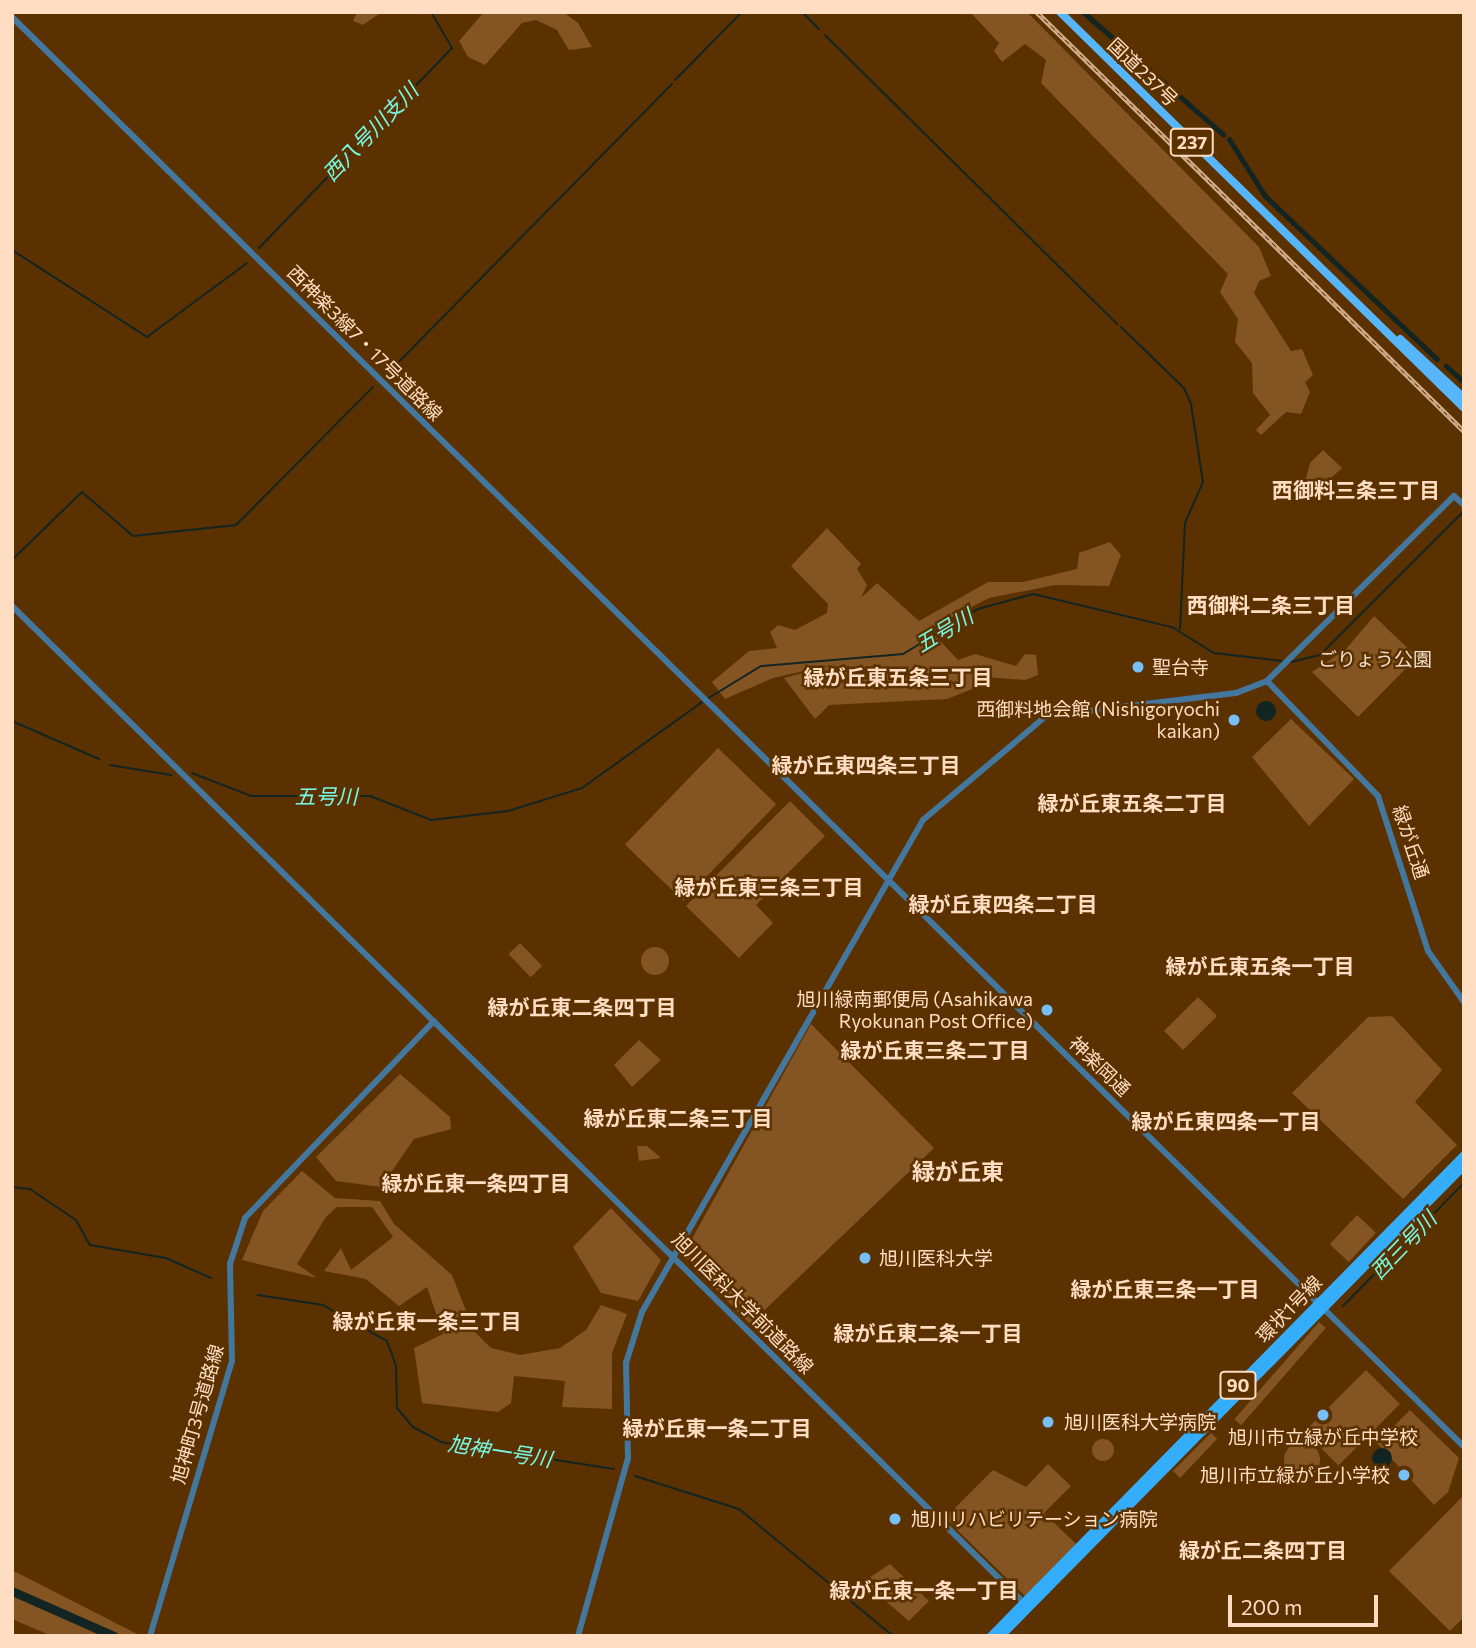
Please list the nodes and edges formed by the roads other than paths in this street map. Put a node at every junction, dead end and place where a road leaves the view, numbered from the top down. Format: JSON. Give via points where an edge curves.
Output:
{"nodes":[{"id":1,"x":1060,"y":12,"type":"edge"},
{"id":2,"x":12,"y":17,"type":"edge"},
{"id":3,"x":1325,"y":272,"type":"junction"},
{"id":4,"x":1464,"y":398,"type":"edge"},
{"id":5,"x":1464,"y":408,"type":"edge"},
{"id":6,"x":1462,"y":504,"type":"edge"},
{"id":7,"x":12,"y":606,"type":"edge"},
{"id":8,"x":1267,"y":681,"type":"junction"},
{"id":9,"x":773,"y":766,"type":"joint"},
{"id":10,"x":889,"y":879,"type":"junction"},
{"id":11,"x":1464,"y":1002,"type":"edge"},
{"id":12,"x":434,"y":1021,"type":"junction"},
{"id":13,"x":1464,"y":1155,"type":"edge"},
{"id":14,"x":1464,"y":1166,"type":"edge"},
{"id":15,"x":674,"y":1257,"type":"junction"},
{"id":16,"x":1321,"y":1305,"type":"junction"},
{"id":17,"x":1464,"y":1447,"type":"edge"},
{"id":18,"x":1026,"y":1605,"type":"junction"},
{"id":19,"x":150,"y":1636,"type":"edge"},
{"id":20,"x":578,"y":1636,"type":"edge"},
{"id":21,"x":991,"y":1636,"type":"edge"},
{"id":22,"x":1001,"y":1636,"type":"edge"}],
"edges":[{"from":1,"to":3,"type":"highway","name":"国道237号","number":"237"},
{"from":2,"to":9,"type":"street","name":"西神楽3線7・17号道路線"},
{"from":3,"to":4,"type":"highway","name":"国道237号","number":"237"},
{"from":3,"to":5,"type":"highway","name":"国道237号","number":"237"},
{"from":6,"to":8,"type":"street","via":[[1454,496]]},
{"from":7,"to":12,"type":"street","name":"旭川医科大学前道路線"},
{"from":8,"to":10,"type":"street","via":[[1236,693],[1046,716],[930,812]]},
{"from":8,"to":11,"type":"street","name":"緑が丘通","via":[[1378,796],[1428,951]]},
{"from":9,"to":10,"type":"street","name":"神楽岡通"},
{"from":10,"to":15,"type":"street"},
{"from":10,"to":16,"type":"street","name":"神楽岡通"},
{"from":12,"to":15,"type":"street","name":"旭川医科大学前道路線"},
{"from":12,"to":19,"type":"street","name":"旭神町3号道路線","via":[[245,1218],[230,1264],[232,1361]]},
{"from":13,"to":16,"type":"main road","name":"環状1号線","number":"90"},
{"from":14,"to":16,"type":"main road","name":"環状1号線","number":"90"},
{"from":15,"to":18,"type":"street","name":"旭川医科大学前道路線"},
{"from":15,"to":20,"type":"street","via":[[628,1348],[628,1458]]},
{"from":16,"to":17,"type":"street","name":"神楽岡通"},
{"from":16,"to":18,"type":"main road","name":"環状1号線","number":"90"},
{"from":18,"to":21,"type":"main road","name":"環状1号線","number":"90"},
{"from":18,"to":22,"type":"main road","name":"環状1号線","number":"90"}]}
